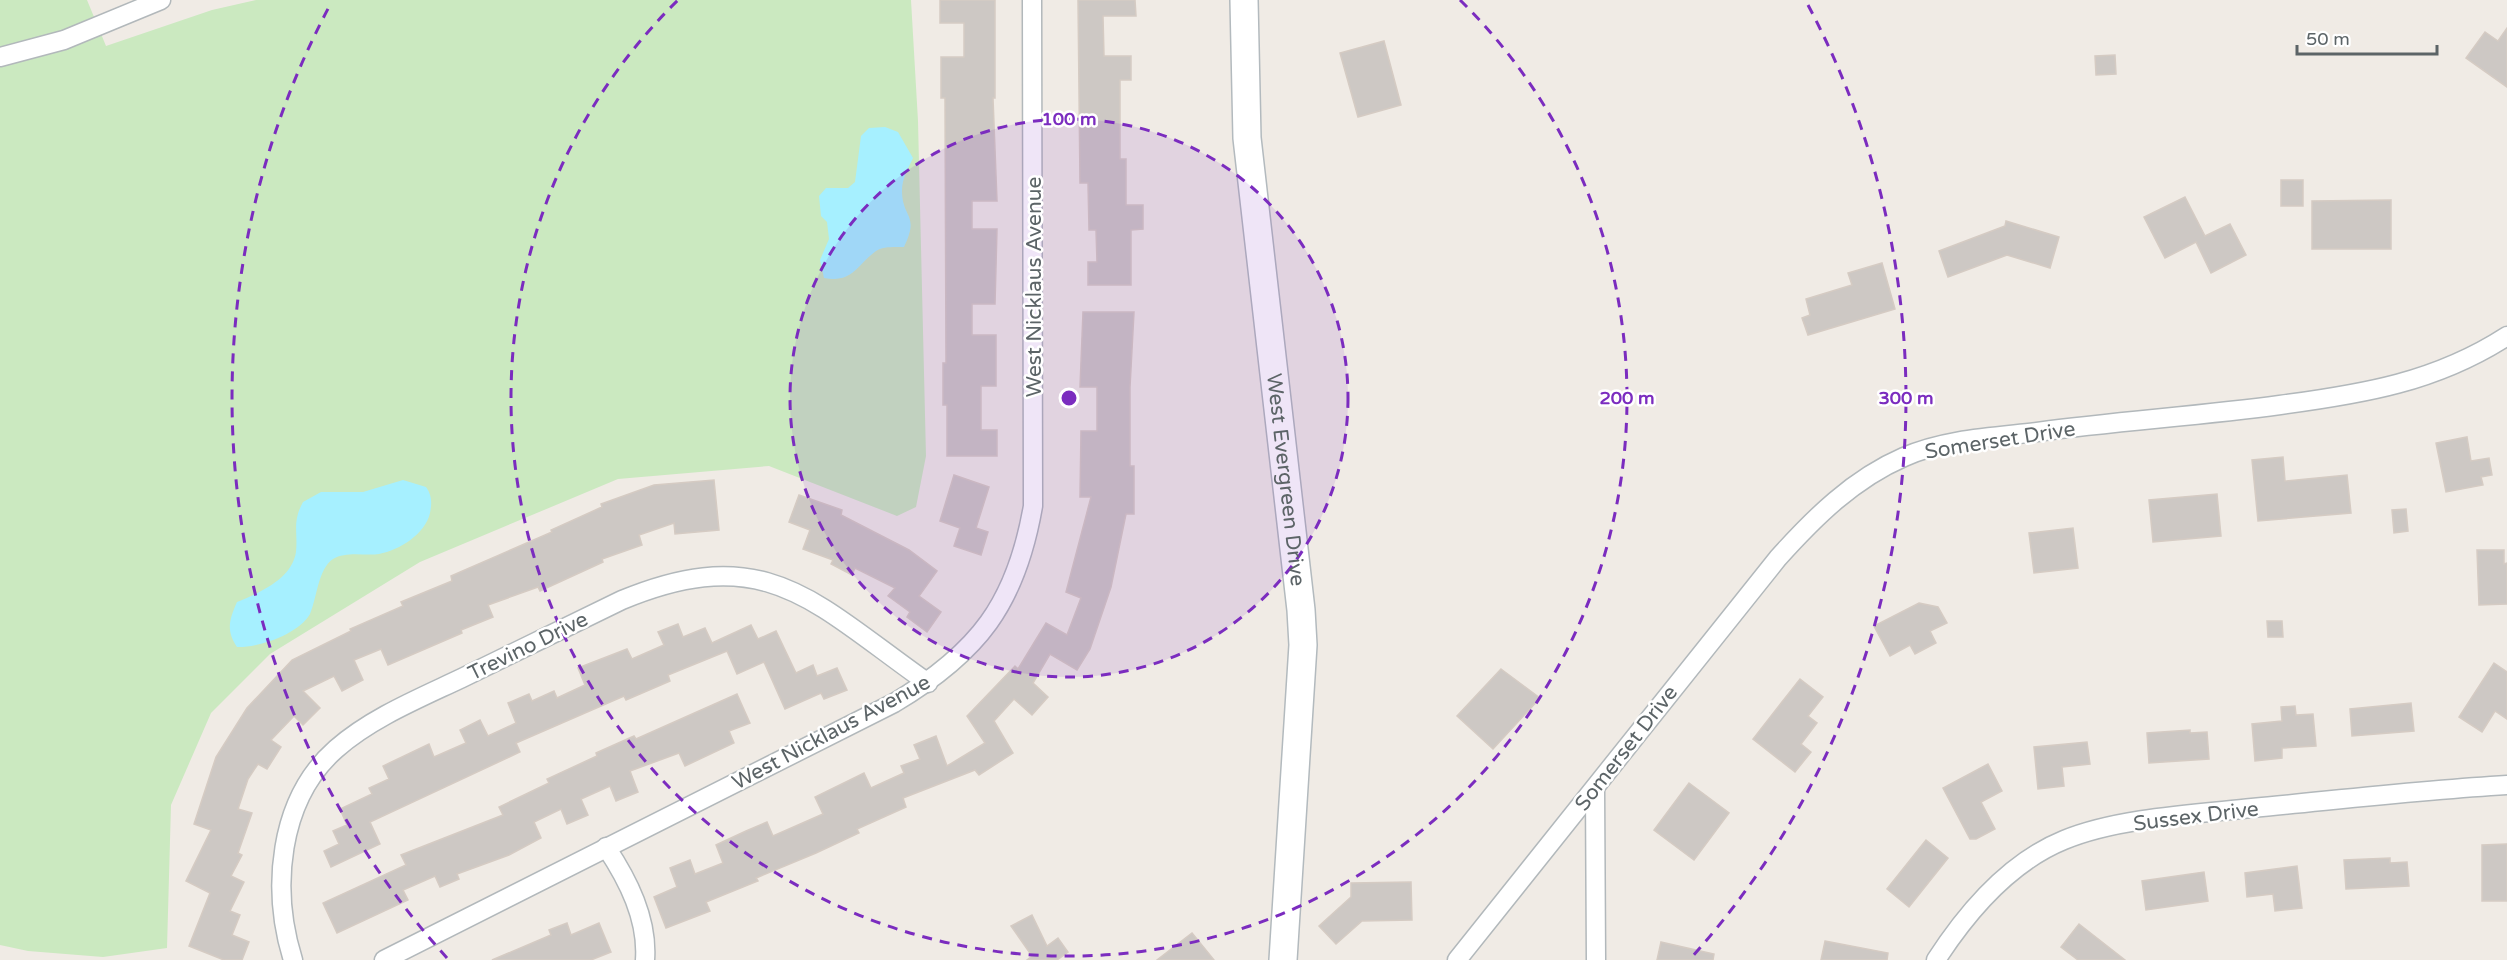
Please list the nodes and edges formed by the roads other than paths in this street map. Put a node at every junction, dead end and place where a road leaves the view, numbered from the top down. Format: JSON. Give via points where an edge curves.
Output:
{"nodes":[{"id":1,"x":161,"y":0,"type":"edge"},
{"id":2,"x":1032,"y":0,"type":"edge"},
{"id":3,"x":1244,"y":0,"type":"edge"},
{"id":4,"x":0,"y":57,"type":"edge"},
{"id":5,"x":2506,"y":340,"type":"edge"},
{"id":6,"x":928,"y":683,"type":"junction"},
{"id":7,"x":2507,"y":785,"type":"edge"},
{"id":8,"x":1595,"y":788,"type":"junction"},
{"id":9,"x":606,"y":847,"type":"junction"},
{"id":10,"x":292,"y":960,"type":"edge"},
{"id":11,"x":384,"y":960,"type":"edge"},
{"id":12,"x":645,"y":960,"type":"edge"},
{"id":13,"x":1283,"y":960,"type":"edge"},
{"id":14,"x":1457,"y":960,"type":"edge"},
{"id":15,"x":1596,"y":960,"type":"edge"},
{"id":16,"x":1936,"y":960,"type":"edge"}],
"edges":[{"from":1,"to":4,"type":"street","via":[[64,40]]},
{"from":2,"to":6,"type":"street","name":"West Nicklaus Avenue","via":[[1033,506],[1027,543],[999,609],[953,664]]},
{"from":3,"to":13,"type":"street","name":"West Evergreen Drive","via":[[1247,138],[1303,645]]},
{"from":5,"to":8,"type":"street","name":"Somerset Drive","via":[[2463,362],[2388,387],[2255,409],[1973,440],[1926,449],[1894,462],[1863,479],[1826,508],[1785,549]]},
{"from":6,"to":9,"type":"street","name":"West Nicklaus Avenue","via":[[894,704]]},
{"from":6,"to":10,"type":"street","name":"Trevino Drive","via":[[801,594],[768,581],[732,575],[695,577],[658,585],[622,600],[365,728],[324,761],[300,798],[286,842],[284,933]]},
{"from":7,"to":16,"type":"street","name":"Sussex Drive","via":[[2202,813],[2082,833],[2046,848],[2015,870],[1960,926]]},
{"from":8,"to":14,"type":"street","name":"Somerset Drive"},
{"from":8,"to":15,"type":"street"},
{"from":9,"to":11,"type":"street","name":"West Nicklaus Avenue"},
{"from":9,"to":12,"type":"street","via":[[626,879],[637,907]]}]}
